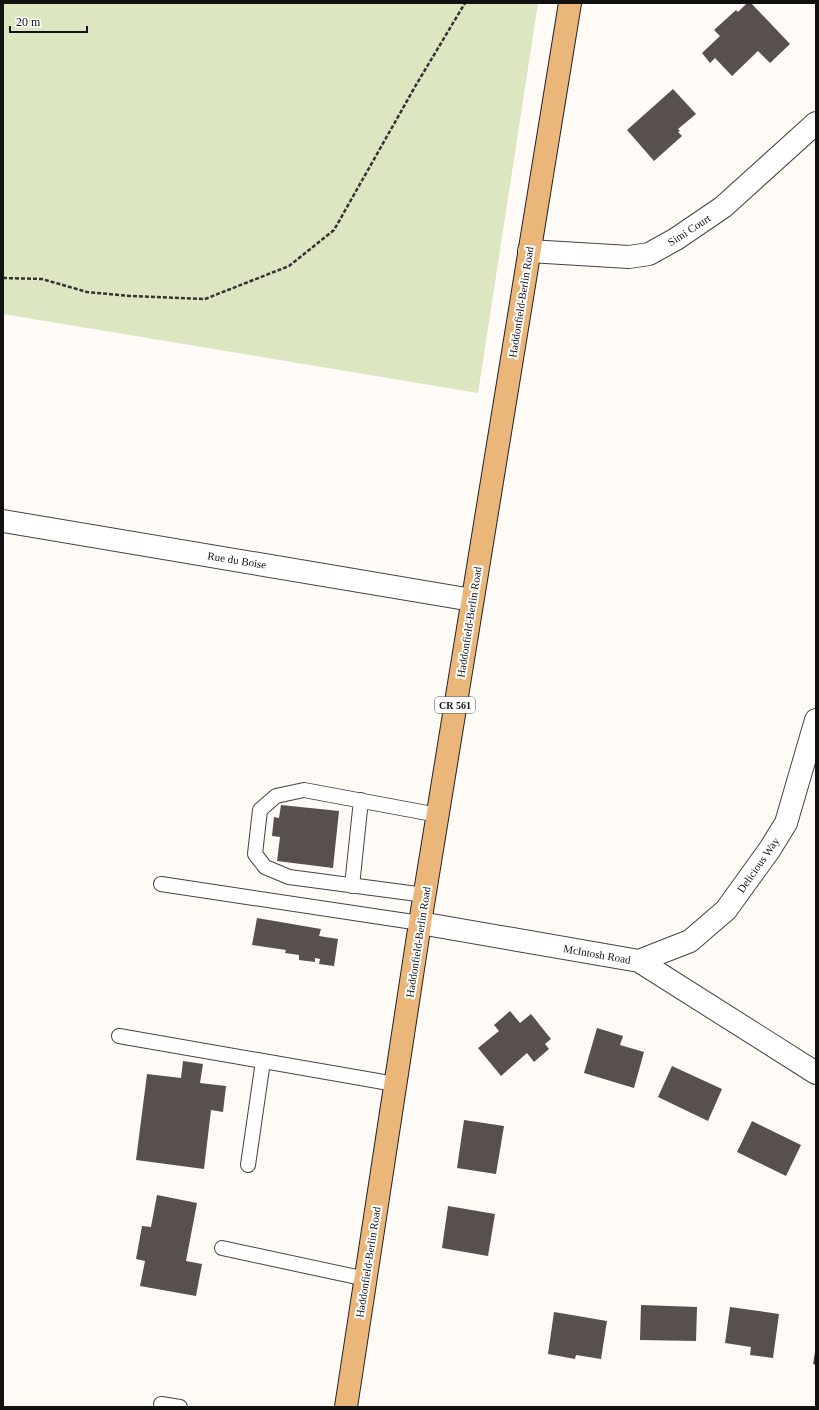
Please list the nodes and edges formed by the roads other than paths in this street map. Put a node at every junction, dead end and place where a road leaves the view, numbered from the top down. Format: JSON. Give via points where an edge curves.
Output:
{"nodes":[{"id":1,"x":570,"y":3,"type":"edge"},
{"id":2,"x":816,"y":123,"type":"edge"},
{"id":3,"x":529,"y":251,"type":"junction"},
{"id":4,"x":3,"y":521,"type":"edge"},
{"id":5,"x":472,"y":600,"type":"junction"},
{"id":6,"x":816,"y":720,"type":"edge"},
{"id":7,"x":810,"y":761,"type":"edge"},
{"id":8,"x":361,"y":800,"type":"junction"},
{"id":9,"x":438,"y":815,"type":"junction"},
{"id":10,"x":161,"y":884,"type":"dead end"},
{"id":11,"x":352,"y":886,"type":"junction"},
{"id":12,"x":425,"y":895,"type":"junction"},
{"id":13,"x":420,"y":923,"type":"junction"},
{"id":14,"x":639,"y":961,"type":"junction"},
{"id":15,"x":120,"y":1036,"type":"dead end"},
{"id":16,"x":263,"y":1061,"type":"junction"},
{"id":17,"x":816,"y":1073,"type":"edge"},
{"id":18,"x":395,"y":1084,"type":"junction"},
{"id":19,"x":248,"y":1165,"type":"dead end"},
{"id":20,"x":222,"y":1248,"type":"dead end"},
{"id":21,"x":366,"y":1279,"type":"junction"},
{"id":22,"x":161,"y":1404,"type":"dead end"},
{"id":23,"x":180,"y":1407,"type":"edge"},
{"id":24,"x":346,"y":1407,"type":"edge"}],
"edges":[{"from":1,"to":3,"type":"main road","name":"Haddonfield-Berlin Road","number":"CR 561"},
{"from":2,"to":3,"type":"street","name":"Simi Court","via":[[723,207],[649,254],[629,257]]},
{"from":3,"to":5,"type":"main road","name":"Haddonfield-Berlin Road","number":"CR 561"},
{"from":4,"to":5,"type":"street","name":"Rue du Boise"},
{"from":5,"to":9,"type":"main road","name":"Haddonfield-Berlin Road","number":"CR 561"},
{"from":6,"to":7,"type":"street","name":"Delicious Way"},
{"from":7,"to":14,"type":"street","name":"Delicious Way","via":[[786,823],[726,910],[690,941]]},
{"from":8,"to":9,"type":"lane"},
{"from":8,"to":11,"type":"lane"},
{"from":8,"to":11,"type":"lane","via":[[304,790],[276,796],[260,810],[255,854],[265,867],[289,877]]},
{"from":9,"to":12,"type":"main road","name":"Haddonfield-Berlin Road","number":"CR 561"},
{"from":10,"to":13,"type":"lane"},
{"from":11,"to":12,"type":"lane"},
{"from":12,"to":13,"type":"main road","name":"Haddonfield-Berlin Road","number":"CR 561"},
{"from":13,"to":14,"type":"street","name":"McIntosh Road"},
{"from":13,"to":18,"type":"main road","name":"Haddonfield-Berlin Road","number":"CR 561"},
{"from":14,"to":17,"type":"street","name":"McIntosh Road"},
{"from":15,"to":16,"type":"lane"},
{"from":16,"to":18,"type":"lane"},
{"from":16,"to":19,"type":"lane"},
{"from":18,"to":21,"type":"main road","name":"Haddonfield-Berlin Road","number":"CR 561"},
{"from":20,"to":21,"type":"lane"},
{"from":21,"to":24,"type":"main road","name":"Haddonfield-Berlin Road","number":"CR 561"},
{"from":22,"to":23,"type":"lane"}]}
